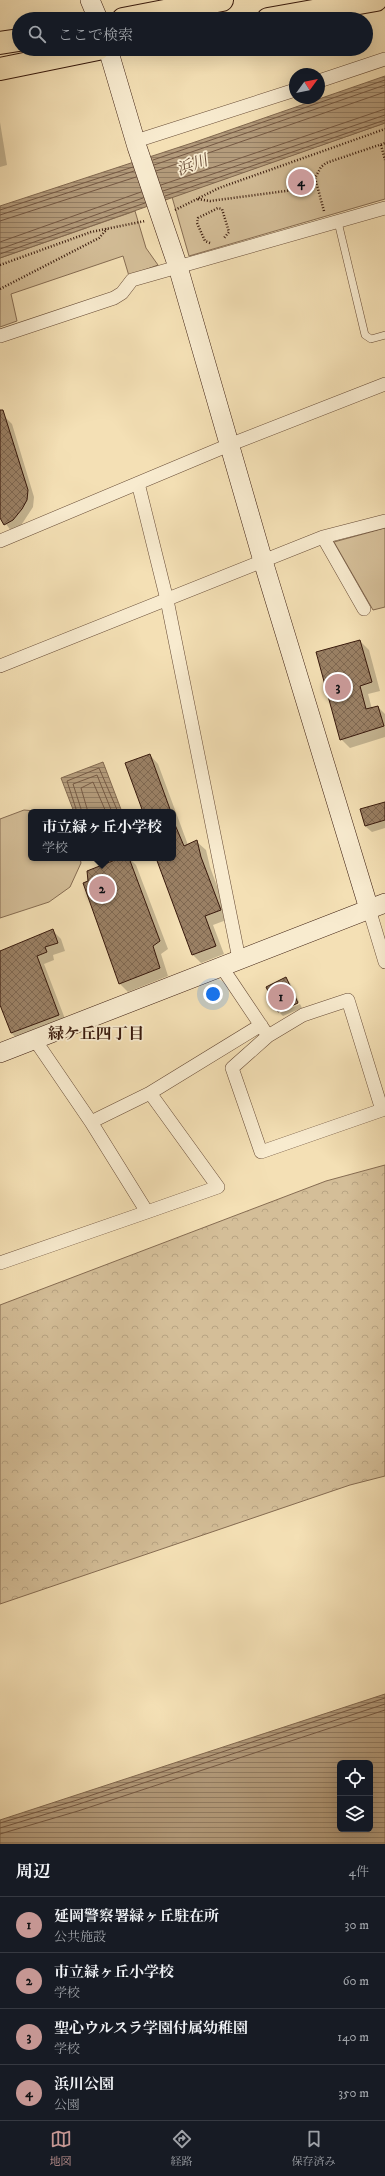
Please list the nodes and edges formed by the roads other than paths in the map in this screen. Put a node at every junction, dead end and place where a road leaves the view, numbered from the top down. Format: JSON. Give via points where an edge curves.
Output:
{"nodes":[{"id":1,"x":90,"y":0,"type":"edge"},
{"id":2,"x":222,"y":0,"type":"edge"},
{"id":3,"x":376,"y":0,"type":"edge"},
{"id":4,"x":95,"y":12,"type":"edge"},
{"id":5,"x":159,"y":12,"type":"edge"},
{"id":6,"x":308,"y":12,"type":"edge"},
{"id":7,"x":12,"y":41,"type":"edge"},
{"id":8,"x":0,"y":43,"type":"edge"},
{"id":9,"x":62,"y":56,"type":"edge"},
{"id":10,"x":110,"y":56,"type":"edge"},
{"id":11,"x":385,"y":59,"type":"edge"},
{"id":12,"x":0,"y":68,"type":"edge"},
{"id":13,"x":325,"y":80,"type":"edge"},
{"id":14,"x":289,"y":92,"type":"edge"},
{"id":15,"x":137,"y":144,"type":"junction"},
{"id":16,"x":385,"y":208,"type":"edge"},
{"id":17,"x":338,"y":222,"type":"junction"},
{"id":18,"x":178,"y":267,"type":"junction"},
{"id":19,"x":385,"y":335,"type":"edge"},
{"id":20,"x":0,"y":336,"type":"edge"},
{"id":21,"x":385,"y":384,"type":"edge"},
{"id":22,"x":229,"y":445,"type":"junction"},
{"id":23,"x":138,"y":483,"type":"junction"},
{"id":24,"x":385,"y":521,"type":"edge"},
{"id":25,"x":323,"y":537,"type":"junction"},
{"id":26,"x":0,"y":541,"type":"edge"},
{"id":27,"x":263,"y":561,"type":"junction"},
{"id":28,"x":167,"y":600,"type":"junction"},
{"id":29,"x":364,"y":609,"type":"dead end"},
{"id":30,"x":0,"y":666,"type":"edge"},
{"id":31,"x":377,"y":906,"type":"edge"},
{"id":32,"x":239,"y":959,"type":"junction"},
{"id":33,"x":385,"y":962,"type":"edge"},
{"id":34,"x":221,"y":966,"type":"junction"},
{"id":35,"x":264,"y":1030,"type":"junction"},
{"id":36,"x":35,"y":1040,"type":"junction"},
{"id":37,"x":0,"y":1053,"type":"edge"},
{"id":38,"x":150,"y":1093,"type":"junction"},
{"id":39,"x":91,"y":1122,"type":"junction"},
{"id":40,"x":147,"y":1212,"type":"junction"},
{"id":41,"x":0,"y":1263,"type":"edge"}],
"edges":[{"from":1,"to":4,"type":"street"},
{"from":2,"to":5,"type":"highway"},
{"from":3,"to":6,"type":"highway"},
{"from":7,"to":8,"type":"highway"},
{"from":9,"to":12,"type":"highway"},
{"from":10,"to":15,"type":"street"},
{"from":11,"to":13,"type":"street"},
{"from":14,"to":15,"type":"street"},
{"from":15,"to":18,"type":"street"},
{"from":16,"to":17,"type":"street"},
{"from":17,"to":18,"type":"street"},
{"from":17,"to":19,"type":"lane","via":[[365,335],[371,339]]},
{"from":18,"to":20,"type":"street","via":[[132,280],[122,293],[114,298]]},
{"from":18,"to":22,"type":"street"},
{"from":21,"to":22,"type":"street"},
{"from":22,"to":23,"type":"street"},
{"from":22,"to":27,"type":"street"},
{"from":23,"to":26,"type":"street"},
{"from":23,"to":28,"type":"street"},
{"from":24,"to":25,"type":"street"},
{"from":25,"to":27,"type":"street"},
{"from":25,"to":29,"type":"street"},
{"from":27,"to":28,"type":"street"},
{"from":27,"to":31,"type":"street"},
{"from":28,"to":30,"type":"street"},
{"from":28,"to":32,"type":"street"},
{"from":31,"to":32,"type":"street"},
{"from":31,"to":33,"type":"street"},
{"from":32,"to":34,"type":"street"},
{"from":34,"to":35,"type":"street"},
{"from":34,"to":36,"type":"street"},
{"from":35,"to":35,"type":"street","via":[[348,1000],[382,1110],[261,1152],[232,1068]]},
{"from":35,"to":38,"type":"street"},
{"from":36,"to":37,"type":"street"},
{"from":36,"to":39,"type":"street"},
{"from":38,"to":39,"type":"street"},
{"from":38,"to":40,"type":"street","via":[[218,1187]]},
{"from":39,"to":40,"type":"street"},
{"from":40,"to":41,"type":"street"}]}
